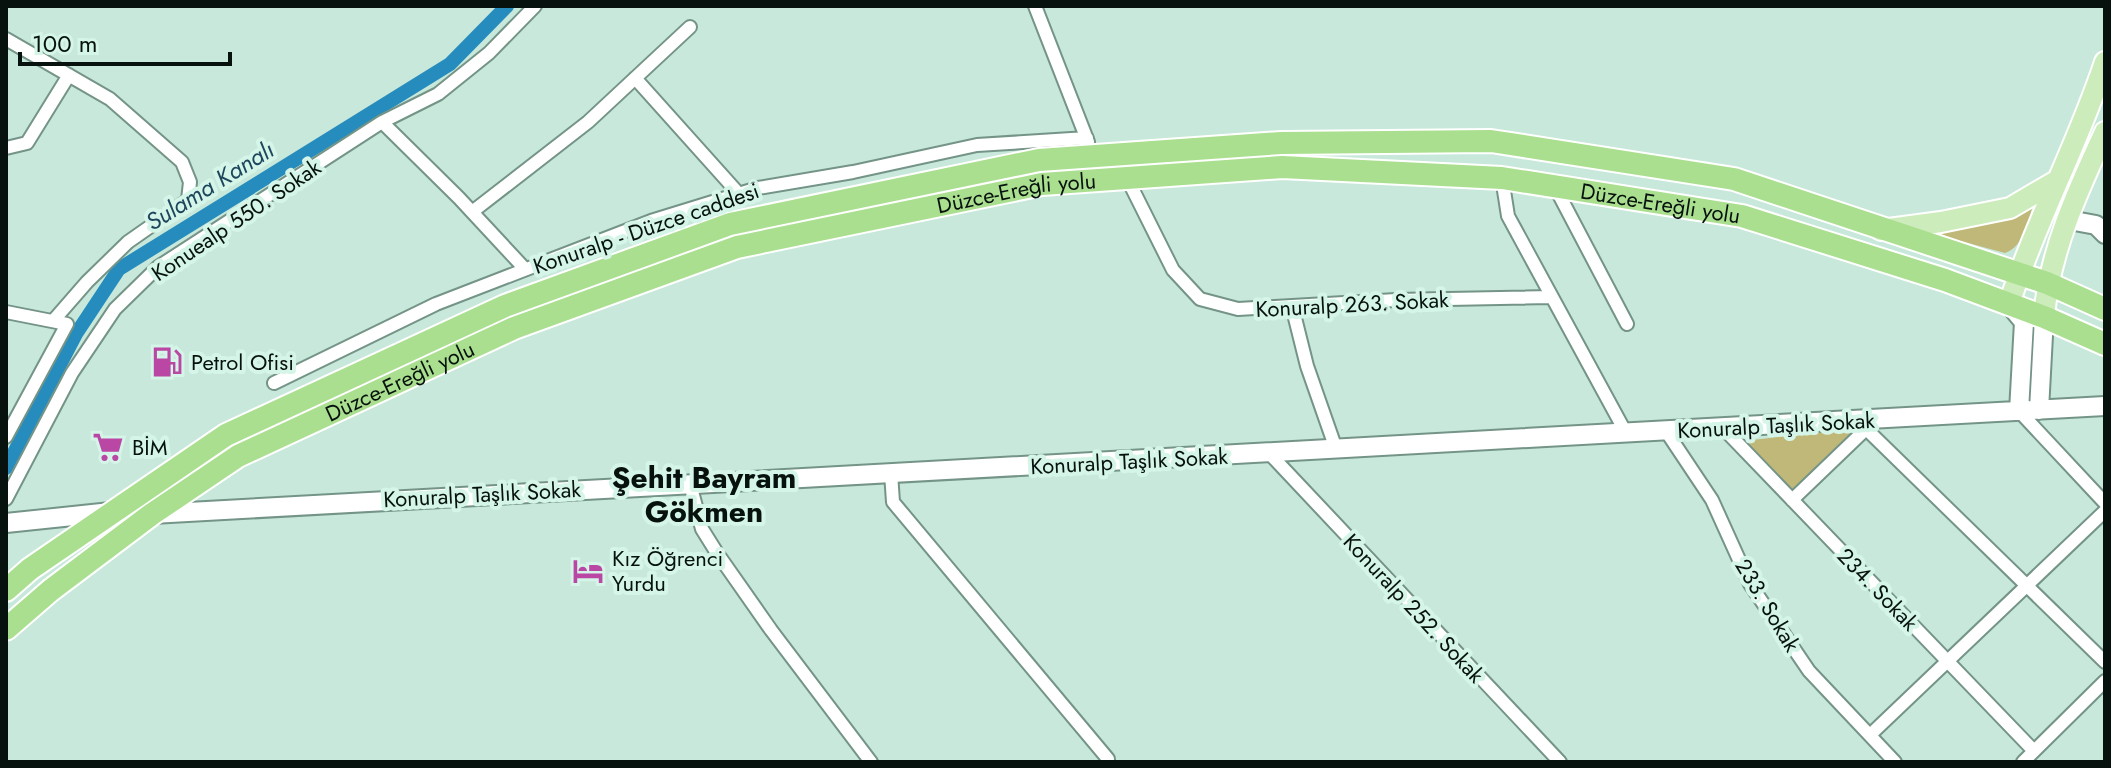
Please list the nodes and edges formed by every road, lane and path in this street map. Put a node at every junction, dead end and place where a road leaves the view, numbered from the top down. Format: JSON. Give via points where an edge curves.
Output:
{"nodes":[{"id":1,"x":535,"y":6,"type":"edge"},
{"id":2,"x":1035,"y":6,"type":"edge"},
{"id":3,"x":690,"y":27,"type":"dead end"},
{"id":4,"x":6,"y":39,"type":"edge"},
{"id":5,"x":2105,"y":62,"type":"edge"},
{"id":6,"x":69,"y":75,"type":"junction"},
{"id":7,"x":635,"y":78,"type":"junction"},
{"id":8,"x":382,"y":122,"type":"junction"},
{"id":9,"x":2105,"y":132,"type":"edge"},
{"id":10,"x":1090,"y":147,"type":"junction"},
{"id":11,"x":6,"y":148,"type":"edge"},
{"id":12,"x":1127,"y":178,"type":"junction"},
{"id":13,"x":1502,"y":178,"type":"junction"},
{"id":14,"x":2056,"y":181,"type":"junction"},
{"id":15,"x":1555,"y":187,"type":"junction"},
{"id":16,"x":739,"y":194,"type":"junction"},
{"id":17,"x":472,"y":212,"type":"junction"},
{"id":18,"x":2069,"y":220,"type":"junction"},
{"id":19,"x":1881,"y":230,"type":"junction"},
{"id":20,"x":2105,"y":234,"type":"edge"},
{"id":21,"x":525,"y":269,"type":"junction"},
{"id":22,"x":2019,"y":273,"type":"junction"},
{"id":23,"x":2047,"y":283,"type":"junction"},
{"id":24,"x":1552,"y":297,"type":"junction"},
{"id":25,"x":2009,"y":304,"type":"junction"},
{"id":26,"x":1292,"y":306,"type":"junction"},
{"id":27,"x":2105,"y":309,"type":"edge"},
{"id":28,"x":6,"y":312,"type":"edge"},
{"id":29,"x":2044,"y":317,"type":"junction"},
{"id":30,"x":53,"y":321,"type":"junction"},
{"id":31,"x":1627,"y":324,"type":"dead end"},
{"id":32,"x":2105,"y":344,"type":"edge"},
{"id":33,"x":274,"y":383,"type":"dead end"},
{"id":34,"x":2105,"y":406,"type":"edge"},
{"id":35,"x":2039,"y":410,"type":"junction"},
{"id":36,"x":2019,"y":411,"type":"junction"},
{"id":37,"x":1862,"y":425,"type":"junction"},
{"id":38,"x":1723,"y":428,"type":"junction"},
{"id":39,"x":1666,"y":431,"type":"junction"},
{"id":40,"x":1626,"y":433,"type":"junction"},
{"id":41,"x":6,"y":437,"type":"edge"},
{"id":42,"x":1336,"y":449,"type":"junction"},
{"id":43,"x":1269,"y":453,"type":"junction"},
{"id":44,"x":891,"y":473,"type":"junction"},
{"id":45,"x":690,"y":484,"type":"junction"},
{"id":46,"x":6,"y":499,"type":"edge"},
{"id":47,"x":1792,"y":500,"type":"junction"},
{"id":48,"x":2105,"y":503,"type":"edge"},
{"id":49,"x":2105,"y":511,"type":"edge"},
{"id":50,"x":111,"y":512,"type":"junction"},
{"id":51,"x":152,"y":514,"type":"junction"},
{"id":52,"x":6,"y":522,"type":"edge"},
{"id":53,"x":2027,"y":586,"type":"junction"},
{"id":54,"x":6,"y":590,"type":"edge"},
{"id":55,"x":6,"y":629,"type":"edge"},
{"id":56,"x":1948,"y":662,"type":"junction"},
{"id":57,"x":2105,"y":662,"type":"edge"},
{"id":58,"x":2105,"y":681,"type":"edge"},
{"id":59,"x":1870,"y":735,"type":"junction"},
{"id":60,"x":2034,"y":751,"type":"junction"},
{"id":61,"x":1108,"y":759,"type":"dead end"},
{"id":62,"x":871,"y":762,"type":"edge"},
{"id":63,"x":1560,"y":762,"type":"edge"},
{"id":64,"x":1895,"y":762,"type":"edge"},
{"id":65,"x":2023,"y":762,"type":"edge"}],
"edges":[{"from":1,"to":8,"type":"street","name":"Konuealp 550. Sokak","via":[[438,94]]},
{"from":2,"to":10,"type":"street"},
{"from":3,"to":7,"type":"street"},
{"from":4,"to":6,"type":"street"},
{"from":5,"to":14,"type":"main road"},
{"from":6,"to":11,"type":"street","via":[[27,143]]},
{"from":6,"to":30,"type":"street","via":[[110,99],[182,162],[190,182],[188,200],[128,242]]},
{"from":7,"to":16,"type":"street"},
{"from":7,"to":17,"type":"street","via":[[588,122]]},
{"from":8,"to":17,"type":"street"},
{"from":8,"to":46,"type":"street","name":"Konuealp 550. Sokak","via":[[158,267],[115,309],[72,373]]},
{"from":9,"to":18,"type":"main road"},
{"from":10,"to":16,"type":"street","name":"Konuralp - Düzce caddesi","via":[[977,145]]},
{"from":10,"to":19,"type":"highway","name":"Düzce-Ereğli yolu","via":[[1491,141],[1734,179]]},
{"from":10,"to":50,"type":"highway","name":"Düzce-Ereğli yolu","via":[[730,224],[505,306],[226,435]]},
{"from":12,"to":13,"type":"highway","name":"Düzce-Ereğli yolu","via":[[1282,167]]},
{"from":12,"to":26,"type":"street","name":"Konuralp 263. Sokak","via":[[1173,270],[1200,299],[1238,309]]},
{"from":12,"to":51,"type":"highway","name":"Düzce-Ereğli yolu","via":[[1042,184],[737,247],[514,328],[238,456]]},
{"from":13,"to":15,"type":"highway","name":"Düzce-Ereğli yolu"},
{"from":13,"to":24,"type":"street","via":[[1508,216]]},
{"from":14,"to":19,"type":"main road","via":[[2010,208]]},
{"from":14,"to":22,"type":"main road"},
{"from":15,"to":25,"type":"highway","name":"Düzce-Ereğli yolu","via":[[1742,216]]},
{"from":15,"to":31,"type":"street"},
{"from":16,"to":21,"type":"street","name":"Konuralp - Düzce caddesi"},
{"from":17,"to":21,"type":"street"},
{"from":18,"to":20,"type":"street","via":[[2096,225]]},
{"from":18,"to":23,"type":"main road"},
{"from":19,"to":22,"type":"highway","name":"Düzce-Ereğli yolu"},
{"from":21,"to":33,"type":"street","name":"Konuralp - Düzce caddesi","via":[[436,304]]},
{"from":22,"to":23,"type":"highway","name":"Düzce-Ereğli yolu"},
{"from":22,"to":25,"type":"main road"},
{"from":23,"to":27,"type":"highway","name":"Düzce-Ereğli yolu"},
{"from":23,"to":29,"type":"main road"},
{"from":24,"to":26,"type":"street","name":"Konuralp 263. Sokak"},
{"from":24,"to":40,"type":"street"},
{"from":25,"to":29,"type":"highway","name":"Düzce-Ereğli yolu"},
{"from":25,"to":36,"type":"street","via":[[2024,322]]},
{"from":26,"to":42,"type":"street"},
{"from":28,"to":30,"type":"street"},
{"from":29,"to":32,"type":"highway","name":"Düzce-Ereğli yolu"},
{"from":29,"to":35,"type":"street"},
{"from":30,"to":41,"type":"street","via":[[67,324]]},
{"from":34,"to":35,"type":"street","name":"Konuralp Taşlık Sokak"},
{"from":35,"to":36,"type":"street","name":"Konuralp Taşlık Sokak"},
{"from":36,"to":37,"type":"street","name":"Konuralp Taşlık Sokak"},
{"from":36,"to":48,"type":"street"},
{"from":37,"to":38,"type":"street","name":"Konuralp Taşlık Sokak"},
{"from":37,"to":47,"type":"street"},
{"from":37,"to":53,"type":"street"},
{"from":38,"to":39,"type":"street","name":"Konuralp Taşlık Sokak"},
{"from":38,"to":47,"type":"street","name":"234. Sokak"},
{"from":39,"to":40,"type":"street","name":"Konuralp Taşlık Sokak"},
{"from":39,"to":59,"type":"street","name":"233. Sokak","via":[[1712,500],[1750,584],[1809,671]]},
{"from":40,"to":42,"type":"street","name":"Konuralp Taşlık Sokak"},
{"from":42,"to":43,"type":"street","name":"Konuralp Taşlık Sokak"},
{"from":43,"to":44,"type":"street","name":"Konuralp Taşlık Sokak"},
{"from":43,"to":63,"type":"street","name":"Konuralp 252. Sokak"},
{"from":44,"to":45,"type":"street","name":"Konuralp Taşlık Sokak"},
{"from":44,"to":61,"type":"street","via":[[893,502]]},
{"from":45,"to":51,"type":"street","name":"Konuralp Taşlık Sokak"},
{"from":45,"to":62,"type":"street","via":[[702,529],[717,553]]},
{"from":47,"to":56,"type":"street","name":"234. Sokak"},
{"from":49,"to":53,"type":"street"},
{"from":50,"to":52,"type":"street"},
{"from":50,"to":54,"type":"highway","name":"Düzce-Ereğli yolu"},
{"from":51,"to":55,"type":"highway","name":"Düzce-Ereğli yolu"},
{"from":53,"to":56,"type":"street"},
{"from":53,"to":57,"type":"street"},
{"from":56,"to":59,"type":"street"},
{"from":56,"to":60,"type":"street","name":"234. Sokak"},
{"from":58,"to":60,"type":"street"},
{"from":59,"to":64,"type":"street","name":"233. Sokak"},
{"from":60,"to":65,"type":"street"}]}
